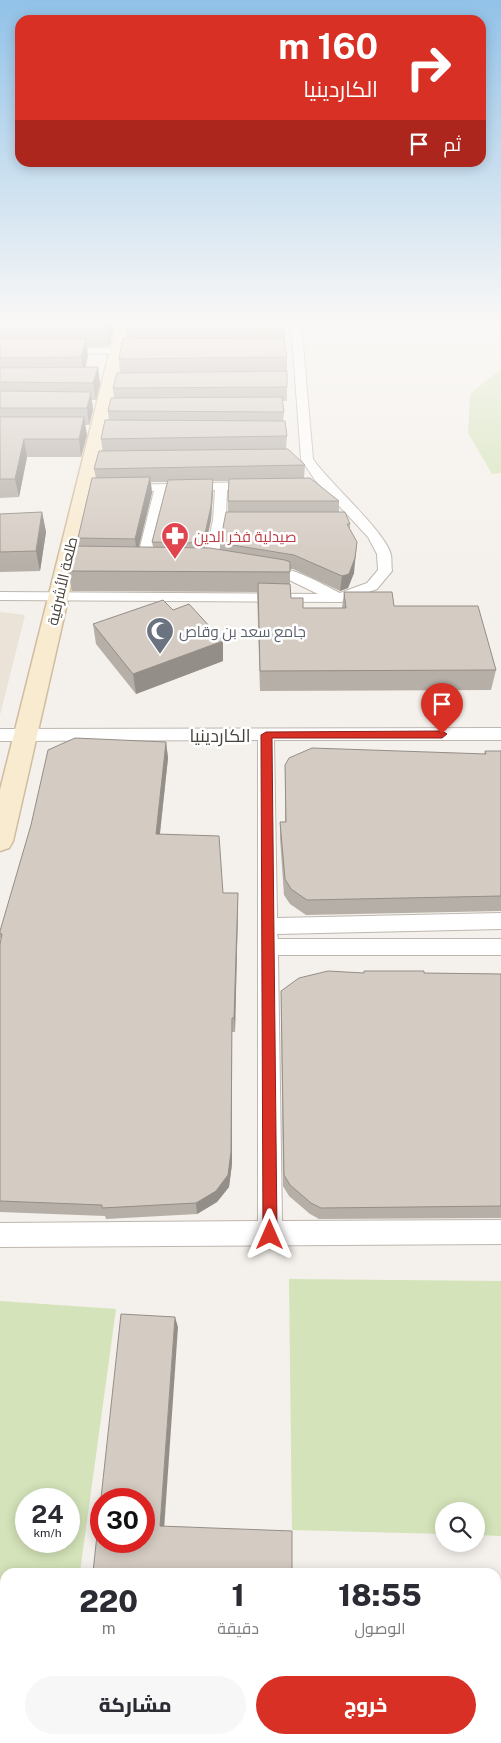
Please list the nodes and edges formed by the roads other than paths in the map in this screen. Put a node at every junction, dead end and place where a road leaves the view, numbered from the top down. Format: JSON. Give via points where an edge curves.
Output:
{"nodes":[{"id":1,"x":105,"y":403,"type":"edge"},
{"id":2,"x":297,"y":403,"type":"edge"},
{"id":3,"x":306,"y":485,"type":"edge"},
{"id":4,"x":324,"y":485,"type":"junction"},
{"id":5,"x":268,"y":486,"type":"edge"},
{"id":6,"x":221,"y":487,"type":"junction"},
{"id":7,"x":113,"y":488,"type":"edge"},
{"id":8,"x":161,"y":488,"type":"junction"},
{"id":9,"x":219,"y":520,"type":"junction"},
{"id":10,"x":258,"y":520,"type":"edge"},
{"id":11,"x":338,"y":520,"type":"edge"},
{"id":12,"x":358,"y":520,"type":"junction"},
{"id":13,"x":129,"y":559,"type":"edge"},
{"id":14,"x":66,"y":560,"type":"junction"},
{"id":15,"x":85,"y":560,"type":"edge"},
{"id":16,"x":149,"y":560,"type":"joint"},
{"id":17,"x":211,"y":562,"type":"edge"},
{"id":18,"x":250,"y":568,"type":"edge"},
{"id":19,"x":0,"y":596,"type":"edge"},
{"id":20,"x":59,"y":596,"type":"junction"},
{"id":21,"x":341,"y":598,"type":"junction"},
{"id":22,"x":501,"y":734,"type":"edge"},
{"id":23,"x":0,"y":735,"type":"edge"},
{"id":24,"x":266,"y":735,"type":"junction"},
{"id":25,"x":24,"y":736,"type":"junction"},
{"id":26,"x":0,"y":841,"type":"edge"},
{"id":27,"x":501,"y":921,"type":"edge"},
{"id":28,"x":267,"y":926,"type":"junction"},
{"id":29,"x":268,"y":947,"type":"junction"},
{"id":30,"x":501,"y":947,"type":"edge"},
{"id":31,"x":501,"y":1232,"type":"edge"},
{"id":32,"x":0,"y":1235,"type":"edge"},
{"id":33,"x":270,"y":1235,"type":"junction"}],
"edges":[{"from":1,"to":14,"type":"main road","name":"طلعة الأشرفية","via":[[89,488]]},
{"from":2,"to":4,"type":"street","via":[[302,457]]},
{"from":3,"to":4,"type":"street"},
{"from":4,"to":12,"type":"street"},
{"from":5,"to":6,"type":"street"},
{"from":6,"to":8,"type":"street"},
{"from":6,"to":9,"type":"street"},
{"from":7,"to":8,"type":"street"},
{"from":8,"to":16,"type":"street"},
{"from":9,"to":10,"type":"street"},
{"from":9,"to":17,"type":"street"},
{"from":11,"to":12,"type":"street"},
{"from":12,"to":21,"type":"street","via":[[381,546],[387,561],[386,573],[378,584]]},
{"from":13,"to":16,"type":"street"},
{"from":14,"to":15,"type":"street"},
{"from":14,"to":20,"type":"main road","name":"طلعة الأشرفية"},
{"from":18,"to":21,"type":"street","via":[[288,574]]},
{"from":19,"to":20,"type":"street"},
{"from":20,"to":21,"type":"street"},
{"from":20,"to":25,"type":"main road","name":"طلعة الأشرفية"},
{"from":22,"to":24,"type":"street","name":"الكاردينيا"},
{"from":23,"to":25,"type":"street","name":"الكاردينيا"},
{"from":24,"to":25,"type":"street","name":"الكاردينيا"},
{"from":24,"to":28,"type":"street"},
{"from":25,"to":26,"type":"main road","name":"طلعة الأشرفية"},
{"from":27,"to":28,"type":"street"},
{"from":28,"to":29,"type":"street"},
{"from":29,"to":30,"type":"street"},
{"from":29,"to":33,"type":"street"},
{"from":31,"to":33,"type":"street"},
{"from":32,"to":33,"type":"street"}]}
